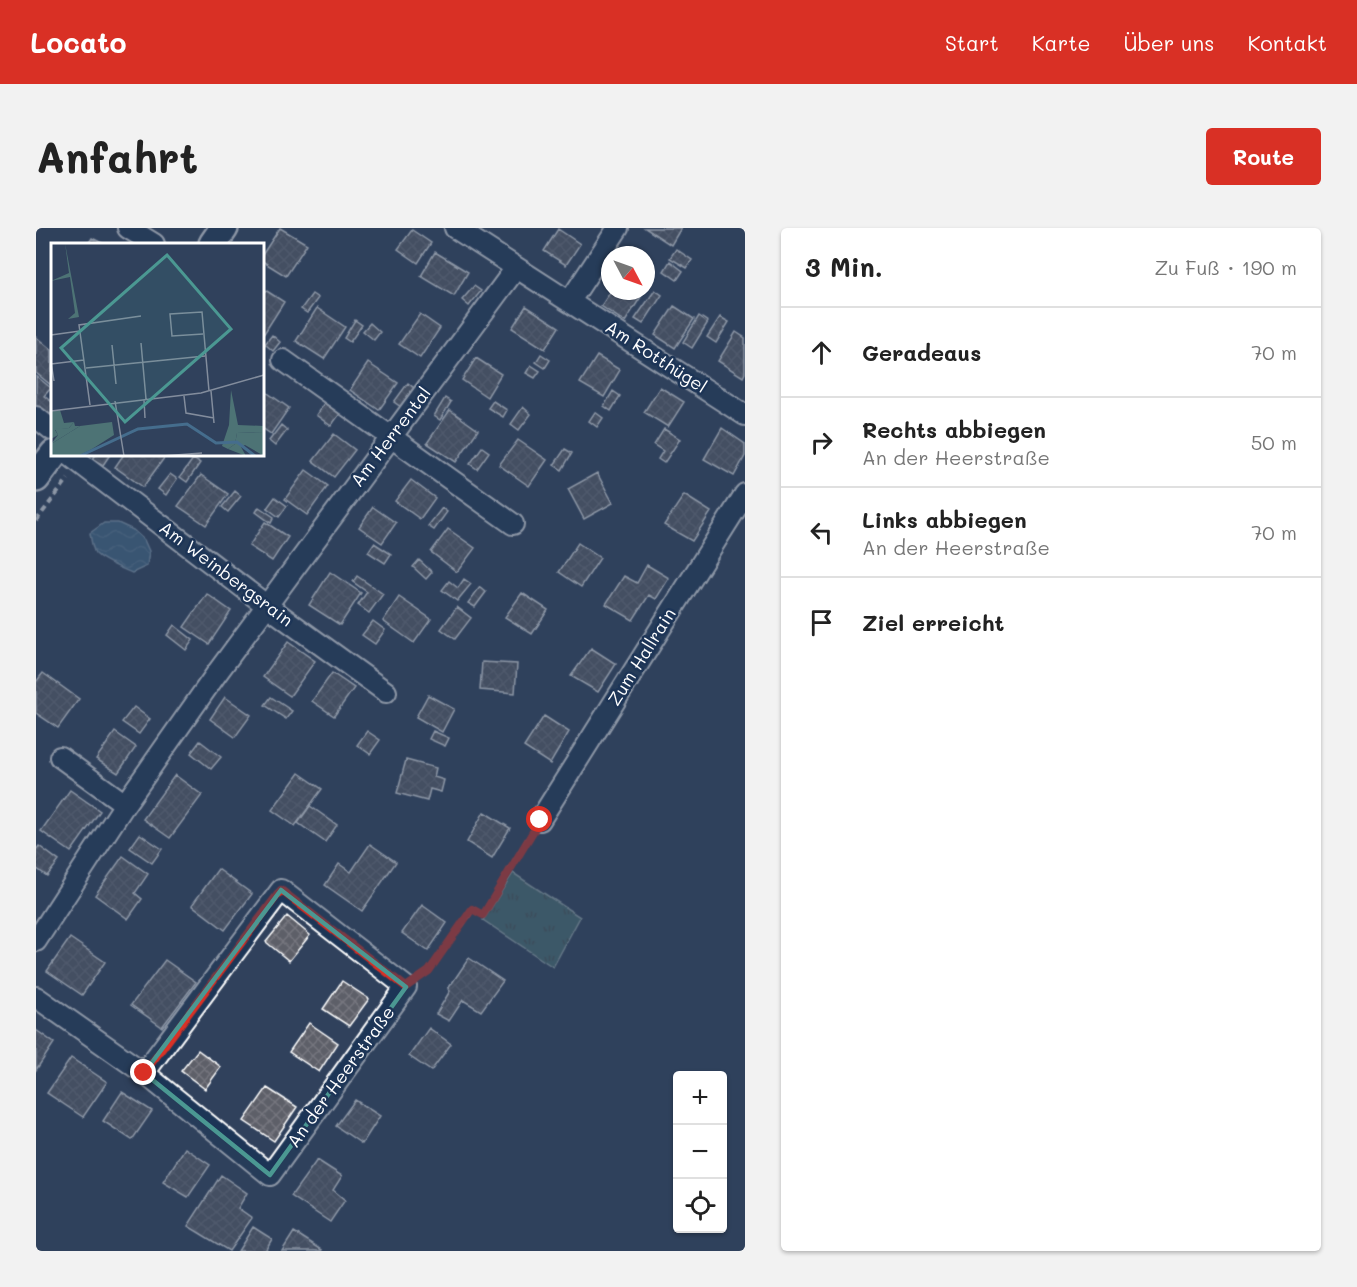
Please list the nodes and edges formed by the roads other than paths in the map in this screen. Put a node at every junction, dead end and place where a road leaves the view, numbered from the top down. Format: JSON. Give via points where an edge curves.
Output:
{"nodes":[{"id":1,"x":128,"y":228,"type":"edge"},
{"id":2,"x":224,"y":228,"type":"edge"},
{"id":3,"x":455,"y":228,"type":"edge"},
{"id":4,"x":618,"y":228,"type":"edge"},
{"id":5,"x":152,"y":243,"type":"edge"},
{"id":6,"x":214,"y":243,"type":"edge"},
{"id":7,"x":516,"y":268,"type":"junction"},
{"id":8,"x":570,"y":301,"type":"junction"},
{"id":9,"x":283,"y":360,"type":"dead end"},
{"id":10,"x":744,"y":413,"type":"edge"},
{"id":11,"x":36,"y":417,"type":"edge"},
{"id":12,"x":51,"y":429,"type":"edge"},
{"id":13,"x":390,"y":438,"type":"junction"},
{"id":14,"x":52,"y":456,"type":"edge"},
{"id":15,"x":74,"y":459,"type":"edge"},
{"id":16,"x":36,"y":478,"type":"edge"},
{"id":17,"x":745,"y":494,"type":"edge"},
{"id":18,"x":513,"y":524,"type":"dead end"},
{"id":19,"x":266,"y":605,"type":"junction"},
{"id":20,"x":386,"y":692,"type":"dead end"},
{"id":21,"x":60,"y":757,"type":"dead end"},
{"id":22,"x":125,"y":804,"type":"junction"},
{"id":23,"x":540,"y":820,"type":"road end"},
{"id":24,"x":36,"y":941,"type":"edge"},
{"id":25,"x":36,"y":997,"type":"edge"},
{"id":26,"x":144,"y":1073,"type":"junction"}],
"edges":[{"from":1,"to":5,"type":"street"},
{"from":2,"to":6,"type":"street"},
{"from":3,"to":7,"type":"street","name":"Am Rotthügel"},
{"from":4,"to":8,"type":"street"},
{"from":7,"to":8,"type":"street","name":"Am Rotthügel"},
{"from":7,"to":13,"type":"street","name":"Am Herrental"},
{"from":8,"to":10,"type":"street","name":"Am Rotthügel"},
{"from":9,"to":13,"type":"street"},
{"from":11,"to":12,"type":"street"},
{"from":13,"to":18,"type":"street"},
{"from":13,"to":19,"type":"street","name":"Am Herrental"},
{"from":14,"to":16,"type":"street"},
{"from":15,"to":19,"type":"street","name":"Am Weinbergsrain"},
{"from":17,"to":23,"type":"street","name":"Zum Hallrain"},
{"from":19,"to":20,"type":"street","name":"Am Weinbergsrain"},
{"from":19,"to":22,"type":"street","name":"Am Herrental"},
{"from":21,"to":22,"type":"street"},
{"from":22,"to":24,"type":"street"},
{"from":25,"to":26,"type":"street","name":"An der Heerstraße"},
{"from":26,"to":26,"type":"street","name":"An der Heerstraße","via":[[270,1174],[406,987],[281,890]]}]}
